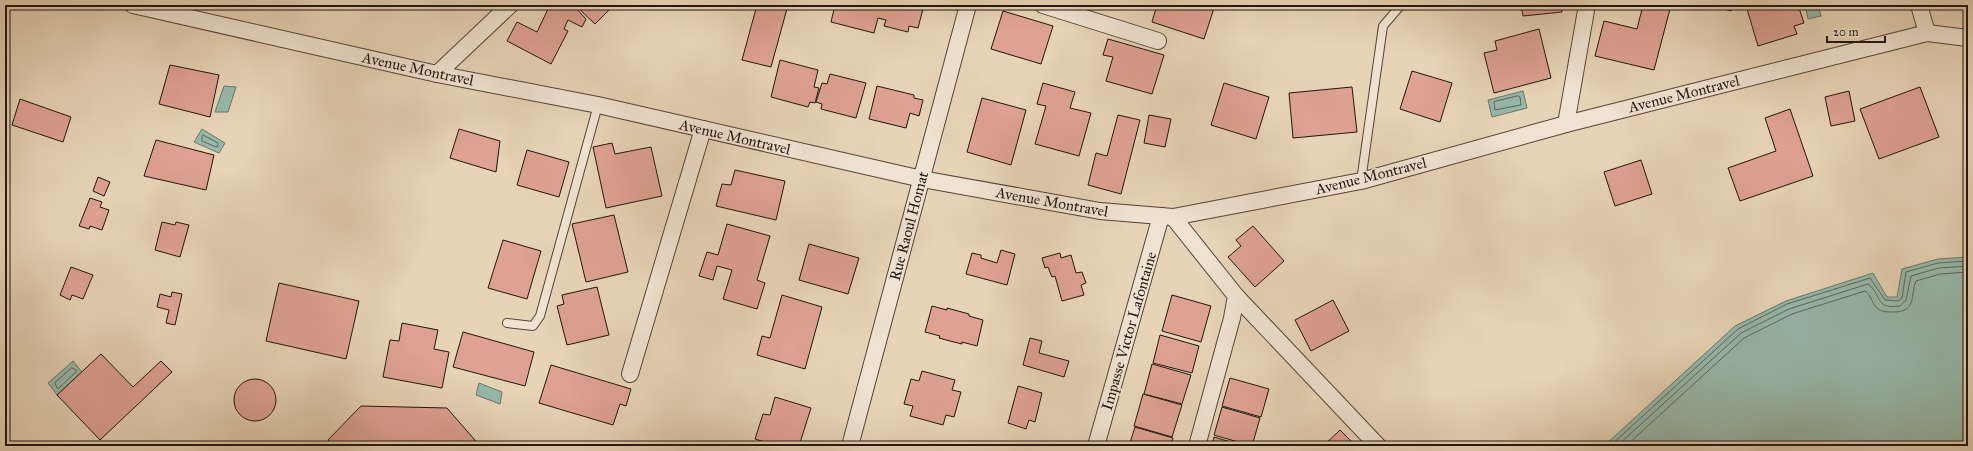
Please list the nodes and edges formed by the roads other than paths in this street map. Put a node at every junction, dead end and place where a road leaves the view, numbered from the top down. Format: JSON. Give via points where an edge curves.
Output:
{"nodes":[{"id":1,"x":133,"y":5,"type":"edge"},
{"id":2,"x":510,"y":5,"type":"edge"},
{"id":3,"x":968,"y":5,"type":"edge"},
{"id":4,"x":1043,"y":5,"type":"edge"},
{"id":5,"x":1401,"y":5,"type":"edge"},
{"id":6,"x":1588,"y":5,"type":"edge"},
{"id":7,"x":1919,"y":5,"type":"edge"},
{"id":8,"x":1927,"y":32,"type":"junction"},
{"id":9,"x":1968,"y":38,"type":"edge"},
{"id":10,"x":1158,"y":41,"type":"dead end"},
{"id":11,"x":437,"y":74,"type":"junction"},
{"id":12,"x":598,"y":105,"type":"junction"},
{"id":13,"x":1566,"y":124,"type":"junction"},
{"id":14,"x":702,"y":129,"type":"junction"},
{"id":15,"x":922,"y":179,"type":"junction"},
{"id":16,"x":1361,"y":181,"type":"junction"},
{"id":17,"x":1167,"y":216,"type":"junction"},
{"id":18,"x":1236,"y":296,"type":"junction"},
{"id":19,"x":507,"y":323,"type":"dead end"},
{"id":20,"x":630,"y":374,"type":"dead end"},
{"id":21,"x":850,"y":446,"type":"edge"},
{"id":22,"x":1096,"y":446,"type":"edge"},
{"id":23,"x":1197,"y":446,"type":"edge"},
{"id":24,"x":1378,"y":446,"type":"edge"}],
"edges":[{"from":1,"to":11,"type":"street","name":"Avenue Montravel"},
{"from":2,"to":11,"type":"street"},
{"from":3,"to":15,"type":"street","name":"Rue Raoul Homat"},
{"from":4,"to":10,"type":"street"},
{"from":5,"to":16,"type":"lane","via":[[1383,26]]},
{"from":6,"to":13,"type":"street"},
{"from":7,"to":8,"type":"street"},
{"from":8,"to":9,"type":"street","name":"Avenue Montravel"},
{"from":8,"to":13,"type":"street","name":"Avenue Montravel"},
{"from":11,"to":12,"type":"street","name":"Avenue Montravel"},
{"from":12,"to":14,"type":"street","name":"Avenue Montravel"},
{"from":12,"to":19,"type":"lane","via":[[540,316],[533,326]]},
{"from":13,"to":16,"type":"street","name":"Avenue Montravel"},
{"from":14,"to":15,"type":"street","name":"Avenue Montravel"},
{"from":14,"to":20,"type":"street"},
{"from":15,"to":17,"type":"street","name":"Avenue Montravel","via":[[1100,212]]},
{"from":15,"to":21,"type":"street","name":"Rue Raoul Homat"},
{"from":16,"to":17,"type":"street","name":"Avenue Montravel"},
{"from":17,"to":18,"type":"street"},
{"from":17,"to":22,"type":"street","name":"Impasse Victor Lafontaine"},
{"from":18,"to":23,"type":"street"},
{"from":18,"to":24,"type":"street"}]}
